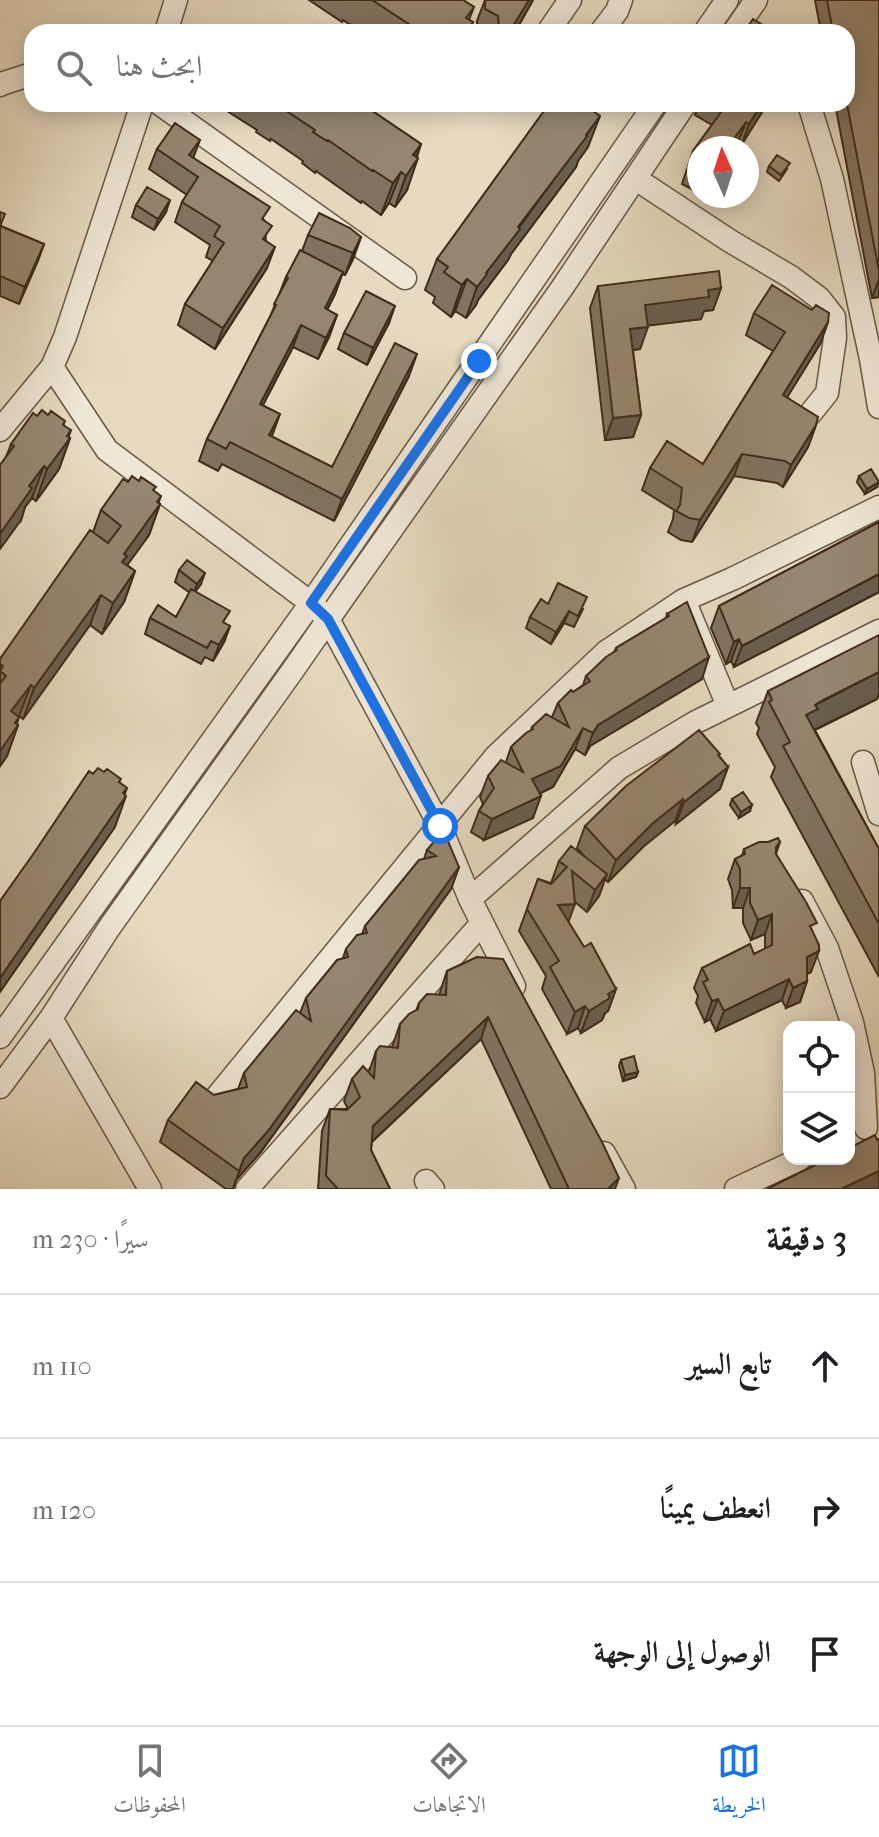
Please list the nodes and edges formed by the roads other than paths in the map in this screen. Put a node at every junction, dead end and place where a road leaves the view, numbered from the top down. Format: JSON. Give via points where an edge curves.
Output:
{"nodes":[{"id":1,"x":176,"y":0,"type":"edge"},
{"id":2,"x":570,"y":0,"type":"edge"},
{"id":3,"x":621,"y":0,"type":"edge"},
{"id":4,"x":727,"y":0,"type":"edge"},
{"id":5,"x":168,"y":24,"type":"edge"},
{"id":6,"x":554,"y":24,"type":"edge"},
{"id":7,"x":607,"y":24,"type":"edge"},
{"id":8,"x":710,"y":24,"type":"edge"},
{"id":9,"x":24,"y":77,"type":"edge"},
{"id":10,"x":0,"y":85,"type":"edge"},
{"id":11,"x":139,"y":112,"type":"edge"},
{"id":12,"x":171,"y":112,"type":"edge"},
{"id":13,"x":649,"y":112,"type":"edge"},
{"id":14,"x":680,"y":112,"type":"edge"},
{"id":15,"x":811,"y":112,"type":"edge"},
{"id":16,"x":636,"y":179,"type":"junction"},
{"id":17,"x":405,"y":278,"type":"dead end"},
{"id":18,"x":875,"y":358,"type":"edge"},
{"id":19,"x":52,"y":367,"type":"junction"},
{"id":20,"x":879,"y":407,"type":"edge"},
{"id":21,"x":810,"y":414,"type":"edge"},
{"id":22,"x":0,"y":430,"type":"edge"},
{"id":23,"x":879,"y":507,"type":"edge"},
{"id":24,"x":684,"y":600,"type":"junction"},
{"id":25,"x":311,"y":603,"type":"junction"},
{"id":26,"x":328,"y":619,"type":"junction"},
{"id":27,"x":879,"y":631,"type":"edge"},
{"id":28,"x":728,"y":706,"type":"junction"},
{"id":29,"x":863,"y":762,"type":"dead end"},
{"id":30,"x":879,"y":814,"type":"edge"},
{"id":31,"x":440,"y":826,"type":"junction"},
{"id":32,"x":793,"y":885,"type":"edge"},
{"id":33,"x":470,"y":899,"type":"junction"},
{"id":34,"x":482,"y":923,"type":"junction"},
{"id":35,"x":522,"y":1003,"type":"edge"},
{"id":36,"x":51,"y":1018,"type":"junction"},
{"id":37,"x":0,"y":1037,"type":"edge"},
{"id":38,"x":0,"y":1087,"type":"edge"},
{"id":39,"x":215,"y":1099,"type":"edge"},
{"id":40,"x":865,"y":1129,"type":"edge"},
{"id":41,"x":594,"y":1136,"type":"edge"},
{"id":42,"x":787,"y":1165,"type":"edge"},
{"id":43,"x":150,"y":1189,"type":"edge"},
{"id":44,"x":247,"y":1189,"type":"edge"},
{"id":45,"x":624,"y":1189,"type":"edge"},
{"id":46,"x":736,"y":1189,"type":"edge"}],
"edges":[{"from":1,"to":5,"type":"street"},
{"from":2,"to":6,"type":"street"},
{"from":3,"to":7,"type":"street"},
{"from":4,"to":8,"type":"street"},
{"from":9,"to":10,"type":"street"},
{"from":11,"to":19,"type":"street"},
{"from":12,"to":17,"type":"street"},
{"from":13,"to":25,"type":"street"},
{"from":14,"to":16,"type":"street"},
{"from":15,"to":18,"type":"street"},
{"from":16,"to":21,"type":"street","via":[[791,277],[834,317],[827,393]]},
{"from":16,"to":26,"type":"street"},
{"from":18,"to":20,"type":"street"},
{"from":19,"to":22,"type":"street"},
{"from":19,"to":25,"type":"street","via":[[107,450]]},
{"from":23,"to":24,"type":"street"},
{"from":24,"to":28,"type":"street"},
{"from":24,"to":31,"type":"street","via":[[606,652],[496,756]]},
{"from":25,"to":26,"type":"street"},
{"from":25,"to":37,"type":"street"},
{"from":26,"to":31,"type":"street"},
{"from":26,"to":36,"type":"street"},
{"from":27,"to":28,"type":"street"},
{"from":28,"to":33,"type":"street","via":[[619,768]]},
{"from":29,"to":30,"type":"street"},
{"from":31,"to":33,"type":"street"},
{"from":31,"to":39,"type":"street"},
{"from":32,"to":40,"type":"street","via":[[827,948],[852,1022],[863,1073]]},
{"from":33,"to":34,"type":"street"},
{"from":34,"to":35,"type":"street"},
{"from":34,"to":44,"type":"street"},
{"from":36,"to":38,"type":"street"},
{"from":36,"to":43,"type":"street"},
{"from":41,"to":45,"type":"street"},
{"from":42,"to":46,"type":"street"}]}
